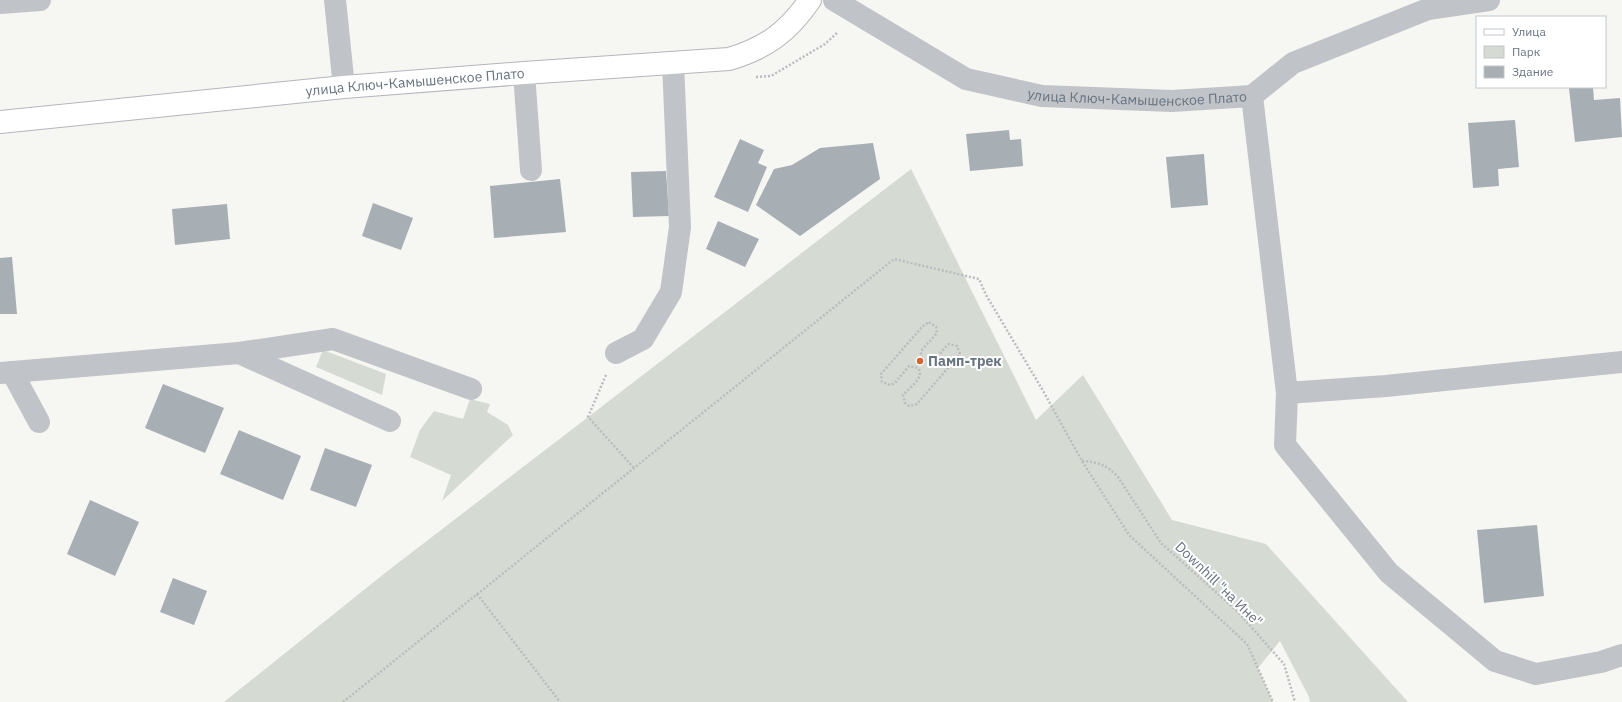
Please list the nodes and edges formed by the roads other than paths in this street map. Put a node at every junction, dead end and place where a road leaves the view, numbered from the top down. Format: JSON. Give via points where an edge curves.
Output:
{"nodes":[{"id":1,"x":40,"y":0,"type":"edge"},
{"id":2,"x":335,"y":0,"type":"edge"},
{"id":3,"x":810,"y":0,"type":"edge"},
{"id":4,"x":834,"y":0,"type":"edge"},
{"id":5,"x":1489,"y":0,"type":"edge"},
{"id":6,"x":0,"y":3,"type":"edge"},
{"id":7,"x":673,"y":63,"type":"junction"},
{"id":8,"x":524,"y":72,"type":"junction"},
{"id":9,"x":344,"y":87,"type":"junction"},
{"id":10,"x":1252,"y":96,"type":"junction"},
{"id":11,"x":0,"y":122,"type":"edge"},
{"id":12,"x":531,"y":170,"type":"dead end"},
{"id":13,"x":239,"y":353,"type":"junction"},
{"id":14,"x":616,"y":353,"type":"road end"},
{"id":15,"x":1622,"y":362,"type":"edge"},
{"id":16,"x":6,"y":372,"type":"edge"},
{"id":17,"x":471,"y":389,"type":"dead end"},
{"id":18,"x":1287,"y":393,"type":"junction"},
{"id":19,"x":390,"y":421,"type":"dead end"},
{"id":20,"x":39,"y":422,"type":"dead end"},
{"id":21,"x":1622,"y":655,"type":"edge"}],
"edges":[{"from":1,"to":6,"type":"street"},
{"from":2,"to":9,"type":"street"},
{"from":3,"to":7,"type":"main road","name":"улица Ключ-Камышенское Плато","via":[[778,37],[750,53],[729,59]]},
{"from":4,"to":10,"type":"street","name":"улица Ключ-Камышенское Плато","via":[[966,79],[1042,96],[1172,101]]},
{"from":5,"to":10,"type":"street","name":"улица Ключ-Камышенское Плато","via":[[1428,9],[1293,63]]},
{"from":7,"to":8,"type":"main road","name":"улица Ключ-Камышенское Плато"},
{"from":7,"to":14,"type":"street","via":[[680,227],[671,292],[643,340]]},
{"from":8,"to":9,"type":"main road","name":"улица Ключ-Камышенское Плато"},
{"from":8,"to":12,"type":"street"},
{"from":9,"to":11,"type":"main road","name":"улица Ключ-Камышенское Плато"},
{"from":10,"to":18,"type":"street"},
{"from":13,"to":16,"type":"street"},
{"from":13,"to":17,"type":"street","via":[[333,339]]},
{"from":13,"to":19,"type":"street"},
{"from":15,"to":18,"type":"street","via":[[1386,386]]},
{"from":16,"to":20,"type":"street"},
{"from":18,"to":21,"type":"street","via":[[1285,445],[1389,573],[1495,661],[1536,674],[1601,662]]}]}
